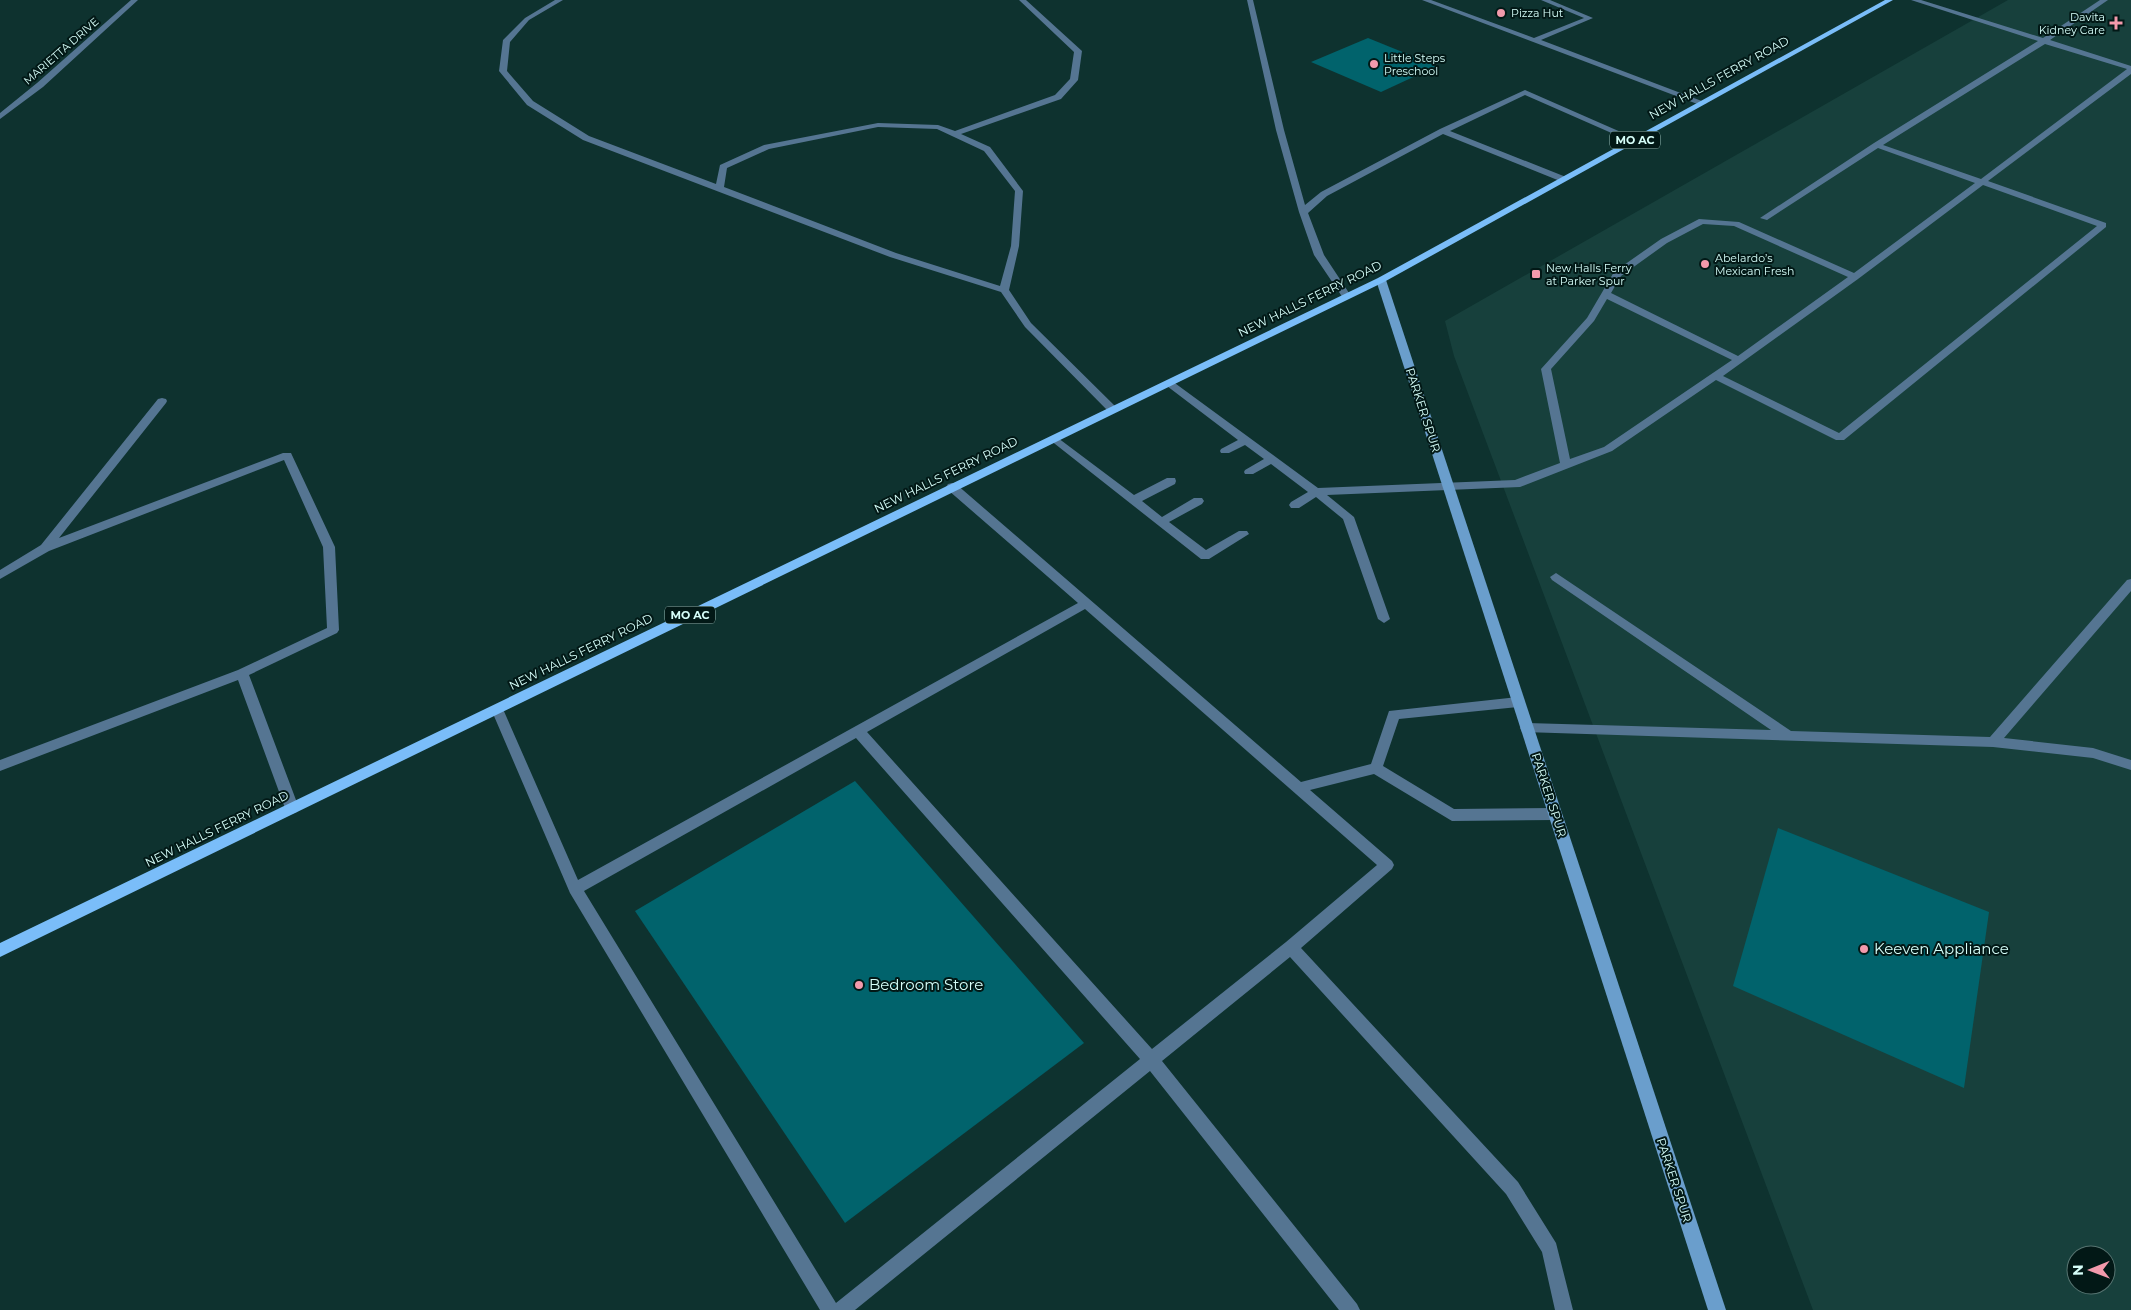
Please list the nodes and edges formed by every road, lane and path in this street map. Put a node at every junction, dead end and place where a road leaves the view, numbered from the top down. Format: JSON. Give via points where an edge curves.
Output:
{"nodes":[{"id":1,"x":135,"y":0,"type":"edge"},
{"id":2,"x":560,"y":0,"type":"edge"},
{"id":3,"x":1022,"y":0,"type":"edge"},
{"id":4,"x":1250,"y":0,"type":"edge"},
{"id":5,"x":1425,"y":0,"type":"edge"},
{"id":6,"x":1544,"y":0,"type":"edge"},
{"id":7,"x":1890,"y":0,"type":"edge"},
{"id":8,"x":1914,"y":0,"type":"edge"},
{"id":9,"x":2106,"y":0,"type":"edge"},
{"id":10,"x":1535,"y":40,"type":"junction"},
{"id":11,"x":2044,"y":41,"type":"junction"},
{"id":12,"x":2131,"y":69,"type":"edge"},
{"id":13,"x":1703,"y":102,"type":"junction"},
{"id":14,"x":0,"y":117,"type":"edge"},
{"id":15,"x":1443,"y":131,"type":"junction"},
{"id":16,"x":955,"y":134,"type":"junction"},
{"id":17,"x":1635,"y":140,"type":"junction"},
{"id":18,"x":1877,"y":146,"type":"junction"},
{"id":19,"x":1563,"y":180,"type":"junction"},
{"id":20,"x":1981,"y":181,"type":"junction"},
{"id":21,"x":720,"y":188,"type":"junction"},
{"id":22,"x":1303,"y":212,"type":"junction"},
{"id":23,"x":1764,"y":218,"type":"dead end"},
{"id":24,"x":1855,"y":277,"type":"junction"},
{"id":25,"x":1381,"y":280,"type":"junction"},
{"id":26,"x":1004,"y":290,"type":"junction"},
{"id":27,"x":1605,"y":294,"type":"junction"},
{"id":28,"x":1346,"y":296,"type":"junction"},
{"id":29,"x":1740,"y":360,"type":"junction"},
{"id":30,"x":1716,"y":376,"type":"junction"},
{"id":31,"x":1168,"y":383,"type":"junction"},
{"id":32,"x":162,"y":401,"type":"dead end"},
{"id":33,"x":1113,"y":410,"type":"junction"},
{"id":34,"x":1054,"y":438,"type":"junction"},
{"id":35,"x":1246,"y":440,"type":"junction"},
{"id":36,"x":1225,"y":451,"type":"dead end"},
{"id":37,"x":1272,"y":459,"type":"junction"},
{"id":38,"x":1566,"y":465,"type":"junction"},
{"id":39,"x":1249,"y":472,"type":"dead end"},
{"id":40,"x":1170,"y":481,"type":"dead end"},
{"id":41,"x":1448,"y":487,"type":"junction"},
{"id":42,"x":952,"y":488,"type":"junction"},
{"id":43,"x":1316,"y":492,"type":"junction"},
{"id":44,"x":1134,"y":500,"type":"junction"},
{"id":45,"x":1198,"y":501,"type":"dead end"},
{"id":46,"x":1295,"y":505,"type":"dead end"},
{"id":47,"x":1161,"y":522,"type":"junction"},
{"id":48,"x":1243,"y":534,"type":"dead end"},
{"id":49,"x":45,"y":548,"type":"junction"},
{"id":50,"x":0,"y":575,"type":"edge"},
{"id":51,"x":1556,"y":577,"type":"dead end"},
{"id":52,"x":2131,"y":583,"type":"edge"},
{"id":53,"x":1085,"y":604,"type":"junction"},
{"id":54,"x":1384,"y":619,"type":"dead end"},
{"id":55,"x":242,"y":672,"type":"junction"},
{"id":56,"x":1518,"y":702,"type":"junction"},
{"id":57,"x":497,"y":709,"type":"junction"},
{"id":58,"x":1527,"y":728,"type":"junction"},
{"id":59,"x":858,"y":731,"type":"junction"},
{"id":60,"x":1789,"y":736,"type":"junction"},
{"id":61,"x":1993,"y":742,"type":"junction"},
{"id":62,"x":2131,"y":765,"type":"edge"},
{"id":63,"x":0,"y":766,"type":"edge"},
{"id":64,"x":1376,"y":768,"type":"junction"},
{"id":65,"x":1298,"y":788,"type":"junction"},
{"id":66,"x":292,"y":808,"type":"junction"},
{"id":67,"x":1555,"y":814,"type":"junction"},
{"id":68,"x":574,"y":889,"type":"junction"},
{"id":69,"x":1290,"y":947,"type":"junction"},
{"id":70,"x":0,"y":950,"type":"edge"},
{"id":71,"x":1151,"y":1060,"type":"junction"},
{"id":72,"x":830,"y":1310,"type":"edge"},
{"id":73,"x":840,"y":1310,"type":"edge"},
{"id":74,"x":1351,"y":1310,"type":"edge"},
{"id":75,"x":1564,"y":1310,"type":"edge"},
{"id":76,"x":1717,"y":1310,"type":"edge"}],
"edges":[{"from":1,"to":14,"type":"street","name":"MARIETTA DRIVE"},
{"from":2,"to":21,"type":"street","via":[[527,19],[506,42],[503,71],[530,103],[586,138]]},
{"from":3,"to":16,"type":"street","via":[[1078,51],[1074,80],[1058,97]]},
{"from":4,"to":22,"type":"street"},
{"from":5,"to":10,"type":"street"},
{"from":6,"to":10,"type":"street","via":[[1590,18]]},
{"from":7,"to":13,"type":"main road","name":"NEW HALLS FERRY ROAD","number":"MO AC"},
{"from":8,"to":11,"type":"street"},
{"from":9,"to":11,"type":"street"},
{"from":10,"to":13,"type":"street"},
{"from":11,"to":12,"type":"street"},
{"from":11,"to":18,"type":"street"},
{"from":12,"to":20,"type":"street"},
{"from":13,"to":17,"type":"main road","name":"NEW HALLS FERRY ROAD","number":"MO AC"},
{"from":15,"to":17,"type":"street","via":[[1525,92]]},
{"from":15,"to":19,"type":"street"},
{"from":15,"to":22,"type":"street","via":[[1324,194]]},
{"from":16,"to":21,"type":"street","via":[[938,126],[878,125],[767,147],[722,167]]},
{"from":16,"to":26,"type":"street","via":[[987,149],[1019,191],[1015,246]]},
{"from":17,"to":19,"type":"main road","name":"NEW HALLS FERRY ROAD","number":"MO AC"},
{"from":18,"to":20,"type":"street"},
{"from":18,"to":23,"type":"street"},
{"from":19,"to":25,"type":"main road","name":"NEW HALLS FERRY ROAD","number":"MO AC"},
{"from":20,"to":24,"type":"street"},
{"from":20,"to":30,"type":"street","via":[[2103,225],[1840,438]]},
{"from":21,"to":26,"type":"street","via":[[893,255]]},
{"from":22,"to":28,"type":"street","via":[[1319,255]]},
{"from":24,"to":27,"type":"street","via":[[1736,224],[1702,221],[1664,241],[1617,274]]},
{"from":24,"to":29,"type":"street"},
{"from":25,"to":28,"type":"main road","name":"NEW HALLS FERRY ROAD","number":"MO AC"},
{"from":25,"to":41,"type":"street","name":"PARKER SPUR"},
{"from":26,"to":33,"type":"street","via":[[1028,325]]},
{"from":27,"to":29,"type":"street"},
{"from":27,"to":38,"type":"street","via":[[1591,319],[1546,369]]},
{"from":28,"to":31,"type":"main road","name":"NEW HALLS FERRY ROAD","number":"MO AC"},
{"from":29,"to":30,"type":"street"},
{"from":30,"to":38,"type":"street","via":[[1608,449]]},
{"from":31,"to":33,"type":"main road","name":"NEW HALLS FERRY ROAD","number":"MO AC"},
{"from":31,"to":35,"type":"street"},
{"from":32,"to":49,"type":"street"},
{"from":33,"to":34,"type":"main road","name":"NEW HALLS FERRY ROAD","number":"MO AC"},
{"from":34,"to":42,"type":"main road","name":"NEW HALLS FERRY ROAD","number":"MO AC"},
{"from":34,"to":44,"type":"street"},
{"from":35,"to":36,"type":"street"},
{"from":35,"to":37,"type":"street"},
{"from":37,"to":39,"type":"street"},
{"from":37,"to":43,"type":"street"},
{"from":38,"to":41,"type":"street","via":[[1516,484]]},
{"from":40,"to":44,"type":"street"},
{"from":41,"to":43,"type":"street"},
{"from":41,"to":56,"type":"street","name":"PARKER SPUR"},
{"from":42,"to":53,"type":"street"},
{"from":42,"to":57,"type":"main road","name":"NEW HALLS FERRY ROAD","number":"MO AC"},
{"from":43,"to":46,"type":"street"},
{"from":43,"to":54,"type":"street","via":[[1348,517]]},
{"from":44,"to":47,"type":"street"},
{"from":45,"to":47,"type":"street"},
{"from":47,"to":48,"type":"street","via":[[1204,556]]},
{"from":49,"to":50,"type":"street"},
{"from":49,"to":55,"type":"street","via":[[287,455],[329,547],[333,630]]},
{"from":51,"to":60,"type":"street"},
{"from":52,"to":61,"type":"street"},
{"from":53,"to":59,"type":"street"},
{"from":53,"to":65,"type":"street"},
{"from":55,"to":63,"type":"street"},
{"from":55,"to":66,"type":"street"},
{"from":56,"to":58,"type":"street","name":"PARKER SPUR"},
{"from":56,"to":64,"type":"street","via":[[1394,715]]},
{"from":57,"to":66,"type":"main road","name":"NEW HALLS FERRY ROAD","number":"MO AC"},
{"from":57,"to":68,"type":"street"},
{"from":58,"to":60,"type":"street"},
{"from":58,"to":67,"type":"street","name":"PARKER SPUR"},
{"from":59,"to":68,"type":"street"},
{"from":59,"to":71,"type":"street"},
{"from":60,"to":61,"type":"street"},
{"from":61,"to":62,"type":"street","via":[[2094,753]]},
{"from":64,"to":65,"type":"street"},
{"from":64,"to":67,"type":"street","via":[[1452,815]]},
{"from":65,"to":69,"type":"street","via":[[1387,865]]},
{"from":66,"to":70,"type":"main road","name":"NEW HALLS FERRY ROAD","number":"MO AC"},
{"from":67,"to":76,"type":"street","name":"PARKER SPUR"},
{"from":68,"to":72,"type":"street"},
{"from":69,"to":71,"type":"street"},
{"from":69,"to":75,"type":"street","via":[[1512,1188],[1550,1249]]},
{"from":71,"to":73,"type":"street"},
{"from":71,"to":74,"type":"street"}]}
